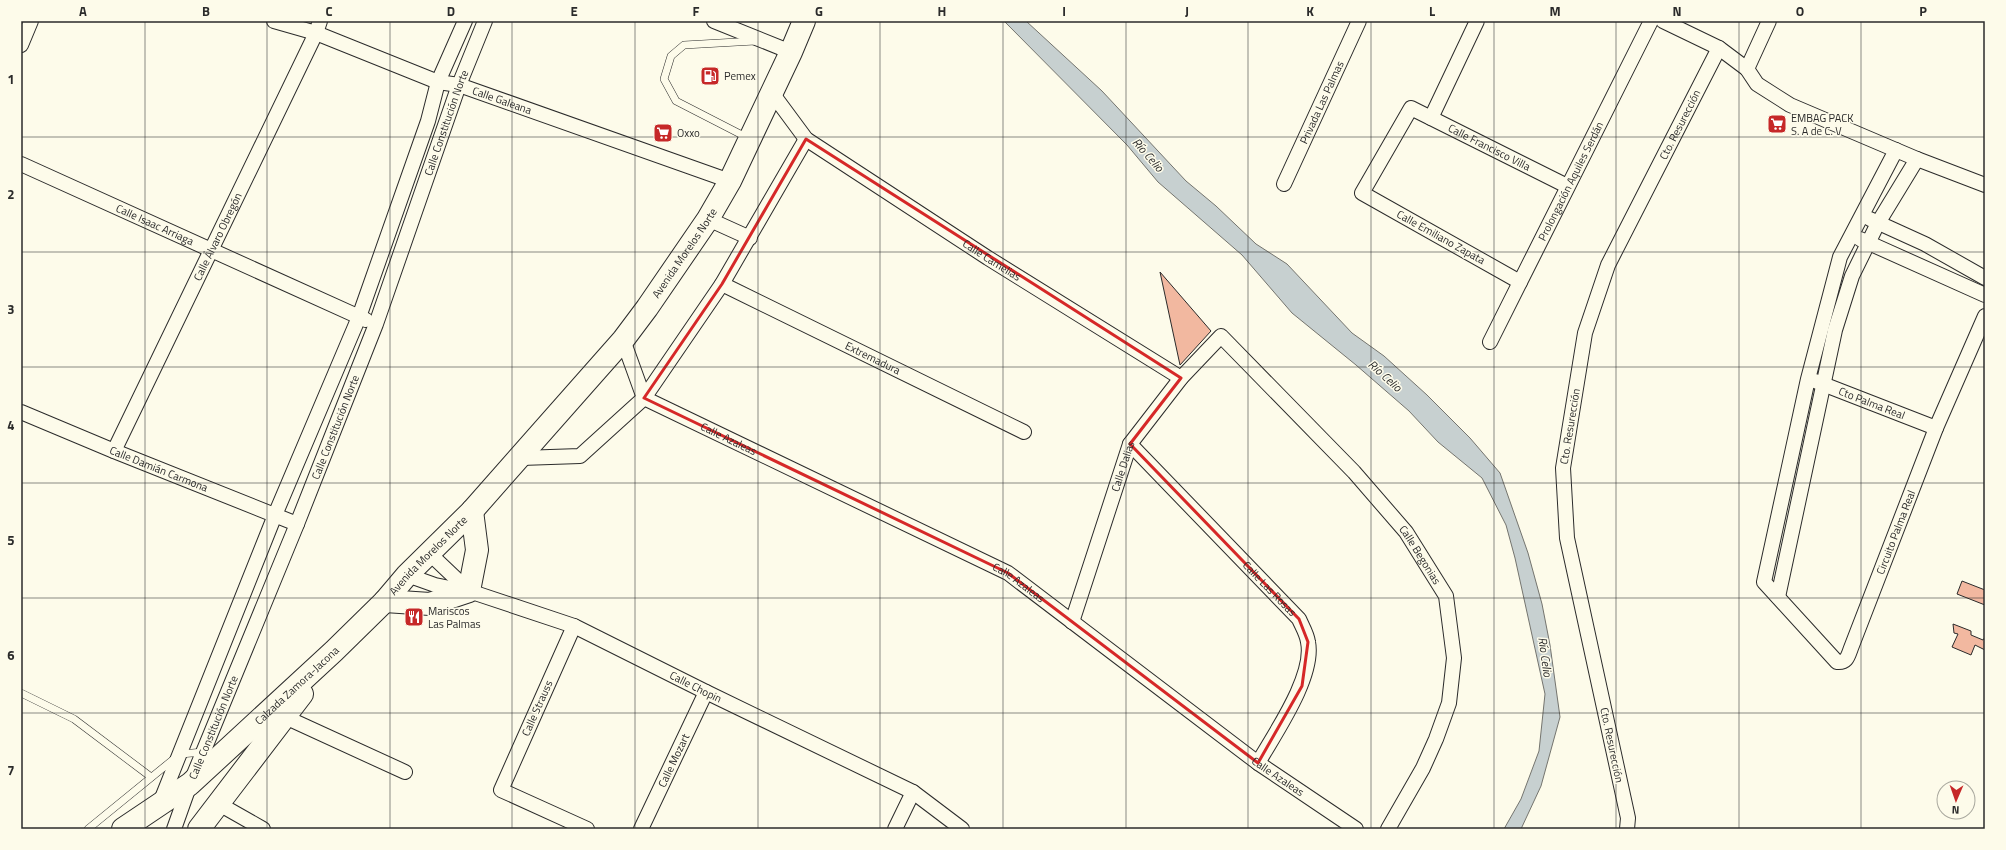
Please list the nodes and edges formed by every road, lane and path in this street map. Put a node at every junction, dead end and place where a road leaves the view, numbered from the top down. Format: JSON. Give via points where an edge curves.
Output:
{"nodes":[{"id":1,"x":31,"y":21,"type":"edge"},
{"id":2,"x":274,"y":21,"type":"edge"},
{"id":3,"x":465,"y":21,"type":"edge"},
{"id":4,"x":485,"y":21,"type":"edge"},
{"id":5,"x":714,"y":21,"type":"edge"},
{"id":6,"x":804,"y":21,"type":"edge"},
{"id":7,"x":1359,"y":21,"type":"edge"},
{"id":8,"x":1477,"y":21,"type":"edge"},
{"id":9,"x":1651,"y":21,"type":"edge"},
{"id":10,"x":1663,"y":21,"type":"edge"},
{"id":11,"x":1769,"y":21,"type":"edge"},
{"id":12,"x":318,"y":27,"type":"edge"},
{"id":13,"x":761,"y":40,"type":"junction"},
{"id":14,"x":21,"y":45,"type":"edge"},
{"id":15,"x":1719,"y":48,"type":"junction"},
{"id":16,"x":791,"y":52,"type":"junction"},
{"id":17,"x":1747,"y":69,"type":"junction"},
{"id":18,"x":438,"y":82,"type":"junction"},
{"id":19,"x":459,"y":86,"type":"junction"},
{"id":20,"x":772,"y":93,"type":"junction"},
{"id":21,"x":1431,"y":118,"type":"junction"},
{"id":22,"x":750,"y":139,"type":"junction"},
{"id":23,"x":806,"y":139,"type":"junction"},
{"id":24,"x":1896,"y":150,"type":"junction"},
{"id":25,"x":1917,"y":159,"type":"junction"},
{"id":26,"x":21,"y":164,"type":"edge"},
{"id":27,"x":730,"y":181,"type":"junction"},
{"id":28,"x":1284,"y":184,"type":"dead end"},
{"id":29,"x":1985,"y":185,"type":"edge"},
{"id":30,"x":1567,"y":186,"type":"junction"},
{"id":31,"x":1362,"y":193,"type":"joint"},
{"id":32,"x":1861,"y":215,"type":"junction"},
{"id":33,"x":708,"y":219,"type":"junction"},
{"id":34,"x":1878,"y":223,"type":"junction"},
{"id":35,"x":1851,"y":235,"type":"junction"},
{"id":36,"x":750,"y":238,"type":"junction"},
{"id":37,"x":1869,"y":243,"type":"junction"},
{"id":38,"x":212,"y":250,"type":"junction"},
{"id":39,"x":1985,"y":278,"type":"edge"},
{"id":40,"x":1520,"y":282,"type":"junction"},
{"id":41,"x":722,"y":284,"type":"junction"},
{"id":42,"x":1985,"y":295,"type":"edge"},
{"id":43,"x":359,"y":316,"type":"junction"},
{"id":44,"x":1985,"y":316,"type":"edge"},
{"id":45,"x":376,"y":324,"type":"junction"},
{"id":46,"x":1221,"y":336,"type":"joint"},
{"id":47,"x":622,"y":340,"type":"junction"},
{"id":48,"x":1490,"y":342,"type":"dead end"},
{"id":49,"x":1181,"y":378,"type":"junction"},
{"id":50,"x":1808,"y":379,"type":"junction"},
{"id":51,"x":1823,"y":384,"type":"junction"},
{"id":52,"x":644,"y":398,"type":"junction"},
{"id":53,"x":21,"y":412,"type":"edge"},
{"id":54,"x":1936,"y":428,"type":"junction"},
{"id":55,"x":1024,"y":432,"type":"dead end"},
{"id":56,"x":1130,"y":444,"type":"junction"},
{"id":57,"x":114,"y":451,"type":"junction"},
{"id":58,"x":521,"y":458,"type":"junction"},
{"id":59,"x":472,"y":511,"type":"junction"},
{"id":60,"x":275,"y":515,"type":"junction"},
{"id":61,"x":297,"y":524,"type":"junction"},
{"id":62,"x":429,"y":553,"type":"junction"},
{"id":63,"x":406,"y":575,"type":"junction"},
{"id":64,"x":469,"y":591,"type":"junction"},
{"id":65,"x":1778,"y":597,"type":"junction"},
{"id":66,"x":385,"y":601,"type":"junction"},
{"id":67,"x":1072,"y":622,"type":"junction"},
{"id":68,"x":574,"y":626,"type":"junction"},
{"id":69,"x":334,"y":651,"type":"junction"},
{"id":70,"x":21,"y":692,"type":"edge"},
{"id":71,"x":706,"y":692,"type":"junction"},
{"id":72,"x":285,"y":716,"type":"junction"},
{"id":73,"x":204,"y":752,"type":"junction"},
{"id":74,"x":180,"y":754,"type":"junction"},
{"id":75,"x":1258,"y":763,"type":"junction"},
{"id":76,"x":405,"y":772,"type":"dead end"},
{"id":77,"x":151,"y":777,"type":"junction"},
{"id":78,"x":190,"y":784,"type":"junction"},
{"id":79,"x":913,"y":792,"type":"junction"},
{"id":80,"x":219,"y":804,"type":"junction"},
{"id":81,"x":160,"y":805,"type":"junction"},
{"id":82,"x":88,"y":829,"type":"edge"},
{"id":83,"x":123,"y":829,"type":"edge"},
{"id":84,"x":174,"y":829,"type":"edge"},
{"id":85,"x":200,"y":829,"type":"edge"},
{"id":86,"x":264,"y":829,"type":"edge"},
{"id":87,"x":587,"y":829,"type":"edge"},
{"id":88,"x":641,"y":829,"type":"edge"},
{"id":89,"x":895,"y":829,"type":"edge"},
{"id":90,"x":962,"y":829,"type":"edge"},
{"id":91,"x":1356,"y":829,"type":"edge"},
{"id":92,"x":1388,"y":829,"type":"edge"},
{"id":93,"x":1627,"y":829,"type":"edge"}],
"edges":[{"from":1,"to":14,"type":"street"},
{"from":2,"to":12,"type":"street","name":"Calle Galeana"},
{"from":3,"to":18,"type":"street","name":"Calle Constitución Norte"},
{"from":4,"to":19,"type":"street","name":"Calle Constitución Norte"},
{"from":5,"to":13,"type":"street"},
{"from":6,"to":16,"type":"main road","name":"Avenida Morelos Norte"},
{"from":7,"to":28,"type":"street","name":"Privada Las Palmas"},
{"from":8,"to":21,"type":"street"},
{"from":9,"to":30,"type":"street","name":"Prolongación Aquiles Serdán"},
{"from":10,"to":15,"type":"street"},
{"from":11,"to":17,"type":"street"},
{"from":12,"to":18,"type":"street","name":"Calle Galeana"},
{"from":12,"to":38,"type":"street","name":"Calle Álvaro Obregón"},
{"from":13,"to":16,"type":"street"},
{"from":13,"to":22,"type":"lane","via":[[684,45],[671,56],[664,79],[676,101]]},
{"from":15,"to":17,"type":"street"},
{"from":15,"to":93,"type":"street","name":"Cto. Resurección","via":[[1608,265],[1585,333],[1563,468],[1567,538],[1626,810]]},
{"from":16,"to":20,"type":"main road","name":"Avenida Morelos Norte"},
{"from":17,"to":24,"type":"street","via":[[1757,84],[1790,105]]},
{"from":18,"to":19,"type":"street","name":"Calle Galeana"},
{"from":18,"to":43,"type":"street","name":"Calle Constitución Norte","via":[[428,121]]},
{"from":19,"to":27,"type":"street","name":"Calle Galeana"},
{"from":19,"to":45,"type":"street","name":"Calle Constitución Norte"},
{"from":20,"to":22,"type":"main road","name":"Avenida Morelos Norte"},
{"from":20,"to":23,"type":"street"},
{"from":21,"to":30,"type":"street","name":"Calle Francisco Villa"},
{"from":21,"to":31,"type":"street","name":"Calle Francisco Villa","via":[[1411,108]]},
{"from":22,"to":27,"type":"main road","name":"Avenida Morelos Norte"},
{"from":23,"to":36,"type":"street"},
{"from":23,"to":49,"type":"street","name":"Calle Camelias","via":[[988,258]]},
{"from":24,"to":25,"type":"street"},
{"from":24,"to":32,"type":"street","name":"Circuito Palma Real"},
{"from":25,"to":29,"type":"street"},
{"from":25,"to":34,"type":"street"},
{"from":26,"to":38,"type":"street","name":"Calle Isaac Arriaga"},
{"from":27,"to":33,"type":"main road","name":"Avenida Morelos Norte"},
{"from":30,"to":40,"type":"street","name":"Prolongación Aquiles Serdán"},
{"from":31,"to":40,"type":"street","name":"Calle Emiliano Zapata"},
{"from":32,"to":34,"type":"street"},
{"from":32,"to":35,"type":"street","name":"Circuito Palma Real"},
{"from":33,"to":36,"type":"street"},
{"from":33,"to":47,"type":"main road","name":"Avenida Morelos Norte"},
{"from":34,"to":37,"type":"street"},
{"from":34,"to":39,"type":"street","via":[[1925,244]]},
{"from":35,"to":37,"type":"street"},
{"from":35,"to":50,"type":"street","name":"Circuito Palma Real","via":[[1840,257]]},
{"from":36,"to":41,"type":"street"},
{"from":37,"to":42,"type":"street"},
{"from":37,"to":51,"type":"street","via":[[1852,276],[1835,330]]},
{"from":38,"to":43,"type":"street","name":"Calle Isaac Arriaga"},
{"from":38,"to":57,"type":"street","name":"Calle Álvaro Obregón"},
{"from":40,"to":48,"type":"street","name":"Prolongación Aquiles Serdán"},
{"from":41,"to":52,"type":"street"},
{"from":41,"to":55,"type":"street","name":"Extremadura"},
{"from":43,"to":45,"type":"street","name":"Calle Isaac Arriaga"},
{"from":43,"to":60,"type":"street","name":"Calle Constitución Norte"},
{"from":44,"to":54,"type":"street","name":"Circuito Palma Real"},
{"from":45,"to":61,"type":"street","name":"Calle Constitución Norte"},
{"from":46,"to":49,"type":"street","name":"Calle Dalias"},
{"from":46,"to":92,"type":"street","name":"Calle Begonias","via":[[1354,472],[1406,532],[1446,596],[1454,658],[1449,703],[1423,768]]},
{"from":47,"to":52,"type":"street"},
{"from":47,"to":58,"type":"main road","name":"Avenida Morelos Norte"},
{"from":49,"to":56,"type":"street","name":"Calle Dalias"},
{"from":50,"to":51,"type":"street","name":"Cto Palma Real"},
{"from":50,"to":65,"type":"street","name":"Circuito Palma Real","via":[[1764,582]]},
{"from":51,"to":54,"type":"street","name":"Cto Palma Real"},
{"from":51,"to":65,"type":"street"},
{"from":52,"to":58,"type":"street","via":[[580,456]]},
{"from":52,"to":67,"type":"street","name":"Calle Azaleas","via":[[1008,573]]},
{"from":53,"to":57,"type":"street","name":"Calle Damián Carmona"},
{"from":54,"to":65,"type":"street","name":"Circuito Palma Real","via":[[1846,660],[1837,662]]},
{"from":56,"to":67,"type":"street","name":"Calle Dalias"},
{"from":56,"to":75,"type":"street","name":"Calle Las Rosas","via":[[1299,619],[1308,642],[1307,665],[1302,686]]},
{"from":57,"to":60,"type":"street","name":"Calle Damián Carmona"},
{"from":58,"to":59,"type":"main road","name":"Avenida Morelos Norte"},
{"from":59,"to":62,"type":"main road","name":"Avenida Morelos Norte"},
{"from":59,"to":64,"type":"main road","via":[[477,550]]},
{"from":60,"to":61,"type":"street","name":"Calle Damián Carmona"},
{"from":60,"to":74,"type":"street","name":"Calle Constitución Norte"},
{"from":61,"to":73,"type":"street","name":"Calle Constitución Norte"},
{"from":62,"to":63,"type":"main road","name":"Avenida Morelos Norte"},
{"from":62,"to":64,"type":"street","name":"Calle Chopin"},
{"from":63,"to":64,"type":"street","via":[[435,585]]},
{"from":63,"to":66,"type":"main road","name":"Avenida Morelos Norte"},
{"from":64,"to":66,"type":"main road","via":[[430,604]]},
{"from":64,"to":68,"type":"street","name":"Calle Chopin"},
{"from":66,"to":69,"type":"main road","name":"Avenida Morelos Norte"},
{"from":67,"to":75,"type":"street","name":"Calle Azaleas"},
{"from":68,"to":71,"type":"street","name":"Calle Chopin"},
{"from":68,"to":87,"type":"street","name":"Calle Strauss","via":[[500,790]]},
{"from":69,"to":72,"type":"main road","name":"Calzada Zamora-Jacona"},
{"from":69,"to":78,"type":"main road","name":"Calzada Zamora-Jacona"},
{"from":70,"to":77,"type":"lane","via":[[74,719]]},
{"from":71,"to":79,"type":"street","name":"Calle Chopin"},
{"from":71,"to":88,"type":"street","name":"Calle Mozart"},
{"from":72,"to":76,"type":"street"},
{"from":72,"to":80,"type":"main road","name":"Calzada Zamora-Jacona"},
{"from":73,"to":74,"type":"lane"},
{"from":73,"to":78,"type":"street","name":"Calle Constitución Norte"},
{"from":74,"to":77,"type":"lane"},
{"from":74,"to":81,"type":"street","name":"Calle Constitución Norte"},
{"from":75,"to":91,"type":"street","name":"Calle Azaleas"},
{"from":77,"to":82,"type":"lane"},
{"from":78,"to":81,"type":"main road","name":"Calzada Zamora-Jacona"},
{"from":78,"to":84,"type":"street","name":"Calle Constitución Norte"},
{"from":79,"to":89,"type":"street"},
{"from":79,"to":90,"type":"street","name":"Calle Chopin"},
{"from":80,"to":85,"type":"main road","name":"Calzada Zamora-Jacona"},
{"from":80,"to":86,"type":"street"},
{"from":81,"to":83,"type":"main road","name":"Calzada Zamora-Jacona"}]}
